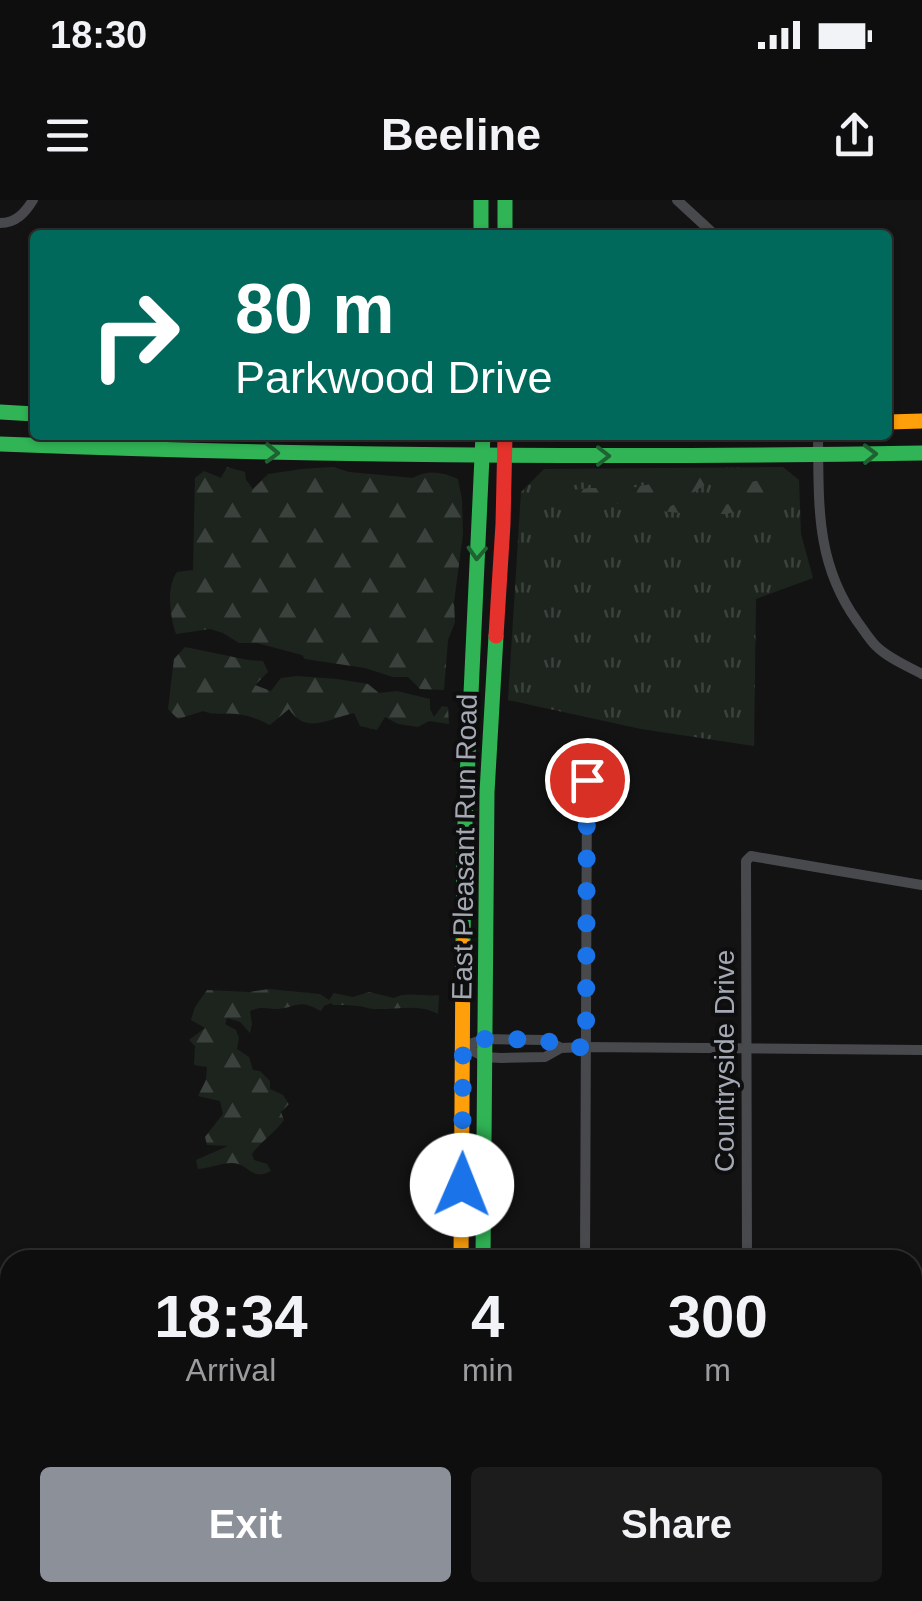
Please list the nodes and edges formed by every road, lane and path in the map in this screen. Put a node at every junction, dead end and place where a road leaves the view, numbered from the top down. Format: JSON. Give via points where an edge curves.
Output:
{"nodes":[{"id":1,"x":33,"y":200,"type":"edge"},
{"id":2,"x":481,"y":200,"type":"edge"},
{"id":3,"x":505,"y":200,"type":"edge"},
{"id":4,"x":677,"y":200,"type":"edge"},
{"id":5,"x":0,"y":223,"type":"edge"},
{"id":6,"x":481,"y":230,"type":"edge"},
{"id":7,"x":505,"y":230,"type":"edge"},
{"id":8,"x":710,"y":230,"type":"edge"},
{"id":9,"x":0,"y":412,"type":"edge"},
{"id":10,"x":30,"y":414,"type":"edge"},
{"id":11,"x":922,"y":421,"type":"edge"},
{"id":12,"x":892,"y":422,"type":"edge"},
{"id":13,"x":483,"y":440,"type":"edge"},
{"id":14,"x":505,"y":440,"type":"edge"},
{"id":15,"x":818,"y":440,"type":"edge"},
{"id":16,"x":0,"y":444,"type":"edge"},
{"id":17,"x":922,"y":453,"type":"edge"},
{"id":18,"x":482,"y":455,"type":"junction"},
{"id":19,"x":818,"y":455,"type":"junction"},
{"id":20,"x":505,"y":456,"type":"junction"},
{"id":21,"x":922,"y":674,"type":"edge"},
{"id":22,"x":587,"y":780,"type":"dead end"},
{"id":23,"x":922,"y":886,"type":"edge"},
{"id":24,"x":485,"y":1039,"type":"junction"},
{"id":25,"x":463,"y":1046,"type":"junction"},
{"id":26,"x":586,"y":1047,"type":"junction"},
{"id":27,"x":561,"y":1048,"type":"junction"},
{"id":28,"x":746,"y":1048,"type":"junction"},
{"id":29,"x":922,"y":1050,"type":"edge"},
{"id":30,"x":485,"y":1058,"type":"junction"},
{"id":31,"x":461,"y":1250,"type":"edge"},
{"id":32,"x":483,"y":1250,"type":"edge"},
{"id":33,"x":585,"y":1250,"type":"edge"},
{"id":34,"x":747,"y":1250,"type":"edge"}],
"edges":[{"from":1,"to":5,"type":"street","via":[[23,214]]},
{"from":2,"to":6,"type":"main road"},
{"from":3,"to":7,"type":"main road"},
{"from":4,"to":8,"type":"street"},
{"from":9,"to":10,"type":"main road"},
{"from":11,"to":12,"type":"main road"},
{"from":13,"to":18,"type":"main road","name":"East Pleasant Run Road"},
{"from":14,"to":20,"type":"main road","name":"East Pleasant Run Road"},
{"from":15,"to":19,"type":"street"},
{"from":16,"to":18,"type":"main road","one_way":true},
{"from":19,"to":17,"type":"main road","one_way":true},
{"from":18,"to":20,"type":"main road"},
{"from":18,"to":25,"type":"main road","name":"East Pleasant Run Road","one_way":true,"via":[[464,844]]},
{"from":20,"to":19,"type":"main road","one_way":true},
{"from":19,"to":21,"type":"street","via":[[820,524],[834,582],[876,646]]},
{"from":20,"to":24,"type":"main road","name":"East Pleasant Run Road","via":[[489,726]]},
{"from":22,"to":26,"type":"street"},
{"from":23,"to":28,"type":"street","name":"Countryside Drive","via":[[751,856]]},
{"from":24,"to":25,"type":"street"},
{"from":24,"to":27,"type":"street","via":[[546,1040]]},
{"from":24,"to":30,"type":"main road","name":"East Pleasant Run Road"},
{"from":25,"to":30,"type":"street"},
{"from":25,"to":31,"type":"main road","name":"East Pleasant Run Road"},
{"from":26,"to":27,"type":"street"},
{"from":26,"to":28,"type":"street"},
{"from":26,"to":33,"type":"street"},
{"from":27,"to":30,"type":"street","via":[[545,1057]]},
{"from":28,"to":29,"type":"street"},
{"from":28,"to":34,"type":"street","name":"Countryside Drive"},
{"from":30,"to":32,"type":"main road","name":"East Pleasant Run Road"}]}
